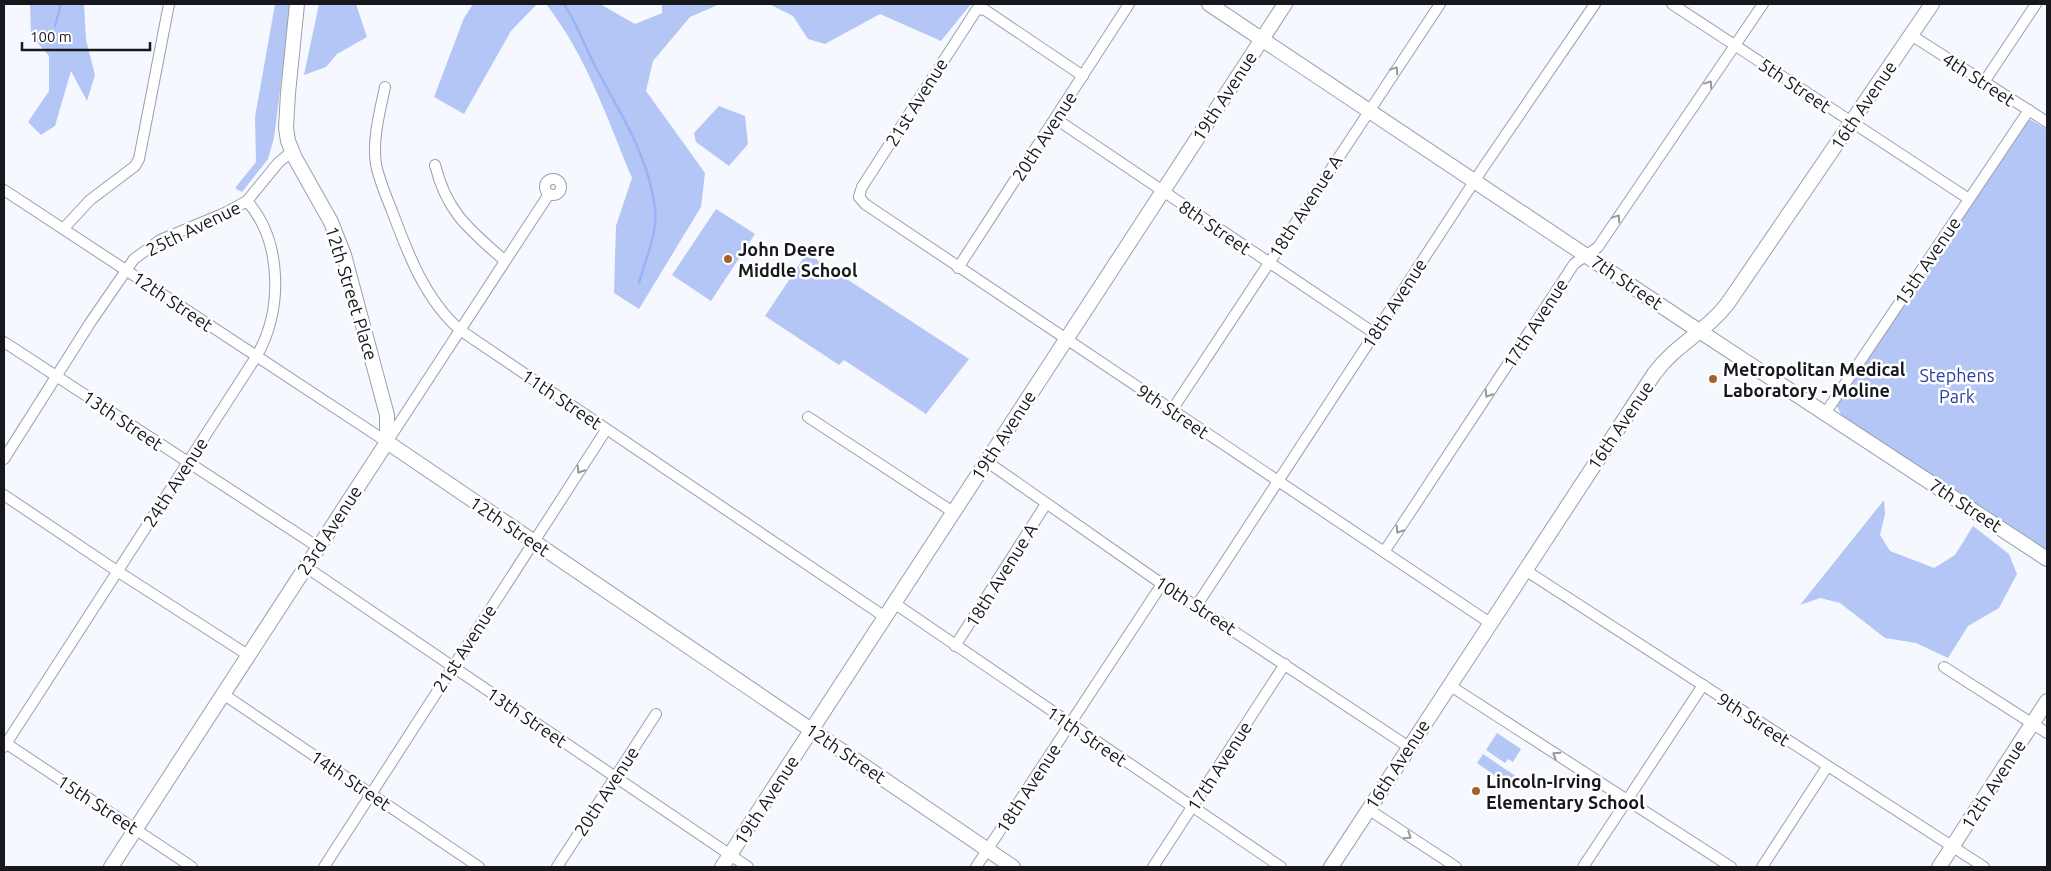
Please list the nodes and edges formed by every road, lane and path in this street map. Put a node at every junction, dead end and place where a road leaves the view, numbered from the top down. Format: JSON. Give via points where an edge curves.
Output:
{"nodes":[{"id":1,"x":169,"y":4,"type":"edge"},
{"id":2,"x":297,"y":4,"type":"edge"},
{"id":3,"x":1130,"y":4,"type":"edge"},
{"id":4,"x":1209,"y":4,"type":"edge"},
{"id":5,"x":1285,"y":4,"type":"edge"},
{"id":6,"x":1440,"y":4,"type":"edge"},
{"id":7,"x":1595,"y":4,"type":"edge"},
{"id":8,"x":1672,"y":4,"type":"edge"},
{"id":9,"x":1763,"y":4,"type":"edge"},
{"id":10,"x":1932,"y":4,"type":"edge"},
{"id":11,"x":2036,"y":4,"type":"edge"},
{"id":12,"x":1911,"y":35,"type":"junction"},
{"id":13,"x":1262,"y":39,"type":"junction"},
{"id":14,"x":1735,"y":45,"type":"junction"},
{"id":15,"x":1083,"y":76,"type":"junction"},
{"id":16,"x":1984,"y":82,"type":"junction"},
{"id":17,"x":385,"y":88,"type":"dead end"},
{"id":18,"x":2028,"y":110,"type":"junction"},
{"id":19,"x":1368,"y":111,"type":"junction"},
{"id":20,"x":1056,"y":119,"type":"junction"},
{"id":21,"x":1851,"y":122,"type":"junction"},
{"id":22,"x":2047,"y":122,"type":"edge"},
{"id":23,"x":292,"y":152,"type":"junction"},
{"id":24,"x":435,"y":165,"type":"dead end"},
{"id":25,"x":1475,"y":181,"type":"junction"},
{"id":26,"x":4,"y":190,"type":"edge"},
{"id":27,"x":1163,"y":191,"type":"junction"},
{"id":28,"x":549,"y":194,"type":"dead end"},
{"id":29,"x":859,"y":197,"type":"joint"},
{"id":30,"x":1969,"y":199,"type":"junction"},
{"id":31,"x":247,"y":201,"type":"junction"},
{"id":32,"x":64,"y":228,"type":"junction"},
{"id":33,"x":1587,"y":255,"type":"junction"},
{"id":34,"x":505,"y":260,"type":"junction"},
{"id":35,"x":1268,"y":263,"type":"junction"},
{"id":36,"x":958,"y":268,"type":"junction"},
{"id":37,"x":126,"y":269,"type":"junction"},
{"id":38,"x":460,"y":330,"type":"junction"},
{"id":39,"x":1701,"y":331,"type":"junction"},
{"id":40,"x":1374,"y":333,"type":"junction"},
{"id":41,"x":1066,"y":339,"type":"junction"},
{"id":42,"x":4,"y":342,"type":"edge"},
{"id":43,"x":256,"y":357,"type":"junction"},
{"id":44,"x":58,"y":376,"type":"junction"},
{"id":45,"x":1172,"y":410,"type":"junction"},
{"id":46,"x":1826,"y":412,"type":"junction"},
{"id":47,"x":808,"y":417,"type":"dead end"},
{"id":48,"x":606,"y":430,"type":"junction"},
{"id":49,"x":387,"y":442,"type":"junction"},
{"id":50,"x":4,"y":459,"type":"edge"},
{"id":51,"x":986,"y":461,"type":"junction"},
{"id":52,"x":188,"y":463,"type":"junction"},
{"id":53,"x":1278,"y":481,"type":"junction"},
{"id":54,"x":4,"y":495,"type":"edge"},
{"id":55,"x":1046,"y":504,"type":"junction"},
{"id":56,"x":953,"y":512,"type":"junction"},
{"id":57,"x":533,"y":541,"type":"junction"},
{"id":58,"x":318,"y":547,"type":"junction"},
{"id":59,"x":1384,"y":552,"type":"junction"},
{"id":60,"x":2047,"y":559,"type":"edge"},
{"id":61,"x":306,"y":567,"type":"junction"},
{"id":62,"x":1525,"y":570,"type":"junction"},
{"id":63,"x":117,"y":571,"type":"junction"},
{"id":64,"x":1162,"y":584,"type":"junction"},
{"id":65,"x":894,"y":603,"type":"junction"},
{"id":66,"x":1196,"y":605,"type":"junction"},
{"id":67,"x":885,"y":617,"type":"junction"},
{"id":68,"x":1490,"y":623,"type":"junction"},
{"id":69,"x":955,"y":646,"type":"junction"},
{"id":70,"x":248,"y":655,"type":"junction"},
{"id":71,"x":1285,"y":664,"type":"junction"},
{"id":72,"x":452,"y":666,"type":"junction"},
{"id":73,"x":1944,"y":667,"type":"dead end"},
{"id":74,"x":1449,"y":685,"type":"junction"},
{"id":75,"x":1702,"y":685,"type":"junction"},
{"id":76,"x":223,"y":694,"type":"junction"},
{"id":77,"x":2047,"y":702,"type":"edge"},
{"id":78,"x":656,"y":714,"type":"dead end"},
{"id":79,"x":2032,"y":723,"type":"junction"},
{"id":80,"x":1070,"y":725,"type":"junction"},
{"id":81,"x":812,"y":729,"type":"junction"},
{"id":82,"x":2047,"y":733,"type":"edge"},
{"id":83,"x":4,"y":744,"type":"edge"},
{"id":84,"x":1409,"y":747,"type":"junction"},
{"id":85,"x":1827,"y":766,"type":"junction"},
{"id":86,"x":615,"y":777,"type":"junction"},
{"id":87,"x":371,"y":793,"type":"junction"},
{"id":88,"x":1626,"y":800,"type":"junction"},
{"id":89,"x":1192,"y":807,"type":"junction"},
{"id":90,"x":1368,"y":809,"type":"junction"},
{"id":91,"x":136,"y":828,"type":"junction"},
{"id":92,"x":1953,"y":847,"type":"junction"},
{"id":93,"x":988,"y":850,"type":"junction"},
{"id":94,"x":730,"y":855,"type":"junction"},
{"id":95,"x":111,"y":867,"type":"edge"},
{"id":96,"x":192,"y":867,"type":"edge"},
{"id":97,"x":324,"y":867,"type":"edge"},
{"id":98,"x":479,"y":867,"type":"edge"},
{"id":99,"x":557,"y":867,"type":"edge"},
{"id":100,"x":722,"y":867,"type":"edge"},
{"id":101,"x":748,"y":867,"type":"edge"},
{"id":102,"x":976,"y":867,"type":"edge"},
{"id":103,"x":1014,"y":867,"type":"edge"},
{"id":104,"x":1153,"y":867,"type":"edge"},
{"id":105,"x":1281,"y":867,"type":"edge"},
{"id":106,"x":1331,"y":867,"type":"edge"},
{"id":107,"x":1456,"y":867,"type":"edge"},
{"id":108,"x":1583,"y":867,"type":"edge"},
{"id":109,"x":1731,"y":867,"type":"edge"},
{"id":110,"x":1762,"y":867,"type":"edge"},
{"id":111,"x":1939,"y":867,"type":"edge"},
{"id":112,"x":1984,"y":867,"type":"edge"}],
"edges":[{"from":1,"to":32,"type":"street","via":[[140,159],[90,200]]},
{"from":2,"to":23,"type":"street","via":[[286,128]]},
{"from":3,"to":15,"type":"street","name":"20th Avenue"},
{"from":4,"to":13,"type":"street","name":"7th Street"},
{"from":5,"to":13,"type":"street","name":"19th Avenue"},
{"from":19,"to":6,"type":"street","name":"18th Avenue A","one_way":true},
{"from":7,"to":25,"type":"street","name":"18th Avenue"},
{"from":8,"to":14,"type":"street","name":"5th Street"},
{"from":9,"to":14,"type":"street","name":"17th Avenue"},
{"from":10,"to":12,"type":"street","name":"16th Avenue"},
{"from":11,"to":16,"type":"street"},
{"from":12,"to":16,"type":"street","name":"4th Street"},
{"from":12,"to":21,"type":"street","name":"16th Avenue"},
{"from":13,"to":19,"type":"street","name":"7th Street"},
{"from":13,"to":27,"type":"street","name":"19th Avenue"},
{"from":14,"to":21,"type":"street","name":"5th Street"},
{"from":33,"to":14,"type":"street","name":"17th Avenue","one_way":true,"via":[[1598,248]]},
{"from":15,"to":20,"type":"street","name":"20th Avenue"},
{"from":15,"to":29,"type":"street","name":"21st Avenue","via":[[985,10],[977,9],[862,186]]},
{"from":16,"to":18,"type":"street","name":"4th Street"},
{"from":17,"to":38,"type":"street","name":"11th Street","via":[[376,144],[376,163],[384,190],[419,275],[450,321]]},
{"from":18,"to":22,"type":"street","name":"4th Street"},
{"from":18,"to":30,"type":"street","name":"15th Avenue"},
{"from":19,"to":25,"type":"street","name":"7th Street"},
{"from":19,"to":35,"type":"street","name":"18th Avenue A"},
{"from":20,"to":27,"type":"street","name":"8th Street"},
{"from":20,"to":36,"type":"street","name":"20th Avenue"},
{"from":21,"to":30,"type":"street","name":"5th Street"},
{"from":21,"to":39,"type":"street","name":"16th Avenue","via":[[1728,303]]},
{"from":23,"to":31,"type":"street","name":"25th Avenue","via":[[278,163]]},
{"from":23,"to":49,"type":"street","name":"12th Street Place","via":[[331,222],[344,255],[387,414]]},
{"from":24,"to":34,"type":"street","via":[[450,206],[460,220]]},
{"from":25,"to":33,"type":"street","name":"7th Street"},
{"from":25,"to":40,"type":"street","name":"18th Avenue"},
{"from":26,"to":32,"type":"street","name":"12th Street"},
{"from":27,"to":35,"type":"street","name":"8th Street"},
{"from":27,"to":41,"type":"street","name":"19th Avenue"},
{"from":28,"to":34,"type":"street","name":"23rd Avenue"},
{"from":29,"to":36,"type":"street","name":"9th Street"},
{"from":30,"to":46,"type":"street","name":"15th Avenue"},
{"from":31,"to":37,"type":"street","name":"25th Avenue","via":[[160,240],[140,253]]},
{"from":31,"to":43,"type":"street","name":"24th Avenue","via":[[268,236],[274,268],[273,314],[268,336]]},
{"from":32,"to":37,"type":"street","name":"12th Street"},
{"from":33,"to":39,"type":"street","name":"7th Street"},
{"from":33,"to":59,"type":"street","name":"17th Avenue","one_way":true,"via":[[1574,264]]},
{"from":34,"to":38,"type":"street","name":"23rd Avenue"},
{"from":35,"to":40,"type":"street","name":"8th Street"},
{"from":35,"to":45,"type":"street","name":"18th Avenue A"},
{"from":36,"to":41,"type":"street","name":"9th Street"},
{"from":37,"to":43,"type":"street","name":"12th Street"},
{"from":37,"to":44,"type":"street","name":"25th Avenue"},
{"from":38,"to":48,"type":"street","name":"11th Street"},
{"from":38,"to":49,"type":"street","name":"23rd Avenue"},
{"from":39,"to":46,"type":"street","name":"7th Street"},
{"from":39,"to":62,"type":"street","name":"16th Avenue","via":[[1665,359]]},
{"from":40,"to":53,"type":"street","name":"18th Avenue"},
{"from":41,"to":45,"type":"street","name":"9th Street"},
{"from":41,"to":51,"type":"street","name":"19th Avenue"},
{"from":42,"to":44,"type":"street","name":"13th Street"},
{"from":43,"to":49,"type":"street","name":"12th Street"},
{"from":43,"to":52,"type":"street","name":"24th Avenue"},
{"from":44,"to":50,"type":"street","name":"25th Avenue"},
{"from":44,"to":52,"type":"street","name":"13th Street"},
{"from":45,"to":53,"type":"street","name":"9th Street"},
{"from":46,"to":60,"type":"street","name":"7th Street"},
{"from":47,"to":56,"type":"street"},
{"from":48,"to":57,"type":"street","name":"21st Avenue","one_way":true},
{"from":48,"to":67,"type":"street","name":"11th Street"},
{"from":49,"to":57,"type":"street","name":"12th Street"},
{"from":49,"to":58,"type":"street","name":"23rd Avenue"},
{"from":51,"to":55,"type":"street","name":"10th Street"},
{"from":51,"to":56,"type":"street","name":"19th Avenue"},
{"from":52,"to":58,"type":"street","name":"13th Street"},
{"from":52,"to":63,"type":"street","name":"24th Avenue"},
{"from":53,"to":59,"type":"street","name":"9th Street"},
{"from":53,"to":66,"type":"street","name":"18th Avenue"},
{"from":54,"to":63,"type":"street"},
{"from":55,"to":64,"type":"street","name":"10th Street"},
{"from":55,"to":69,"type":"street","name":"18th Avenue A"},
{"from":56,"to":65,"type":"street","name":"19th Avenue"},
{"from":57,"to":72,"type":"street","name":"21st Avenue"},
{"from":57,"to":81,"type":"street","name":"12th Street"},
{"from":58,"to":61,"type":"street","name":"23rd Avenue"},
{"from":59,"to":68,"type":"street","name":"9th Street"},
{"from":61,"to":70,"type":"street","name":"23rd Avenue"},
{"from":61,"to":72,"type":"street","name":"13th Street"},
{"from":62,"to":68,"type":"street","name":"16th Avenue"},
{"from":62,"to":75,"type":"street","name":"9th Street"},
{"from":63,"to":70,"type":"street"},
{"from":63,"to":83,"type":"street","name":"24th Avenue"},
{"from":64,"to":66,"type":"street","name":"10th Street"},
{"from":64,"to":80,"type":"street","name":"18th Avenue"},
{"from":65,"to":67,"type":"street","name":"19th Avenue"},
{"from":65,"to":69,"type":"street","name":"11th Street"},
{"from":66,"to":71,"type":"street","name":"10th Street"},
{"from":67,"to":81,"type":"street","name":"19th Avenue"},
{"from":68,"to":74,"type":"street","name":"16th Avenue"},
{"from":69,"to":80,"type":"street","name":"11th Street"},
{"from":70,"to":76,"type":"street","name":"23rd Avenue"},
{"from":71,"to":84,"type":"street","name":"10th Street"},
{"from":71,"to":89,"type":"street","name":"17th Avenue"},
{"from":72,"to":86,"type":"street","name":"13th Street"},
{"from":72,"to":87,"type":"street","name":"21st Avenue"},
{"from":73,"to":79,"type":"street"},
{"from":74,"to":84,"type":"street","name":"16th Avenue"},
{"from":88,"to":74,"type":"street","one_way":true},
{"from":75,"to":85,"type":"street","name":"9th Street"},
{"from":75,"to":88,"type":"street"},
{"from":76,"to":87,"type":"street","name":"14th Street"},
{"from":76,"to":91,"type":"street","name":"23rd Avenue"},
{"from":77,"to":79,"type":"street","name":"12th Avenue"},
{"from":78,"to":86,"type":"street","name":"20th Avenue"},
{"from":79,"to":82,"type":"street"},
{"from":79,"to":92,"type":"street","name":"12th Avenue"},
{"from":80,"to":89,"type":"street","name":"11th Street"},
{"from":80,"to":93,"type":"street","name":"18th Avenue"},
{"from":81,"to":93,"type":"street","name":"12th Street"},
{"from":81,"to":94,"type":"street","name":"19th Avenue"},
{"from":83,"to":91,"type":"street","name":"15th Street"},
{"from":84,"to":90,"type":"street","name":"16th Avenue"},
{"from":85,"to":92,"type":"street","name":"9th Street"},
{"from":85,"to":110,"type":"street"},
{"from":86,"to":94,"type":"street","name":"13th Street"},
{"from":86,"to":99,"type":"street","name":"20th Avenue"},
{"from":87,"to":97,"type":"street","name":"21st Avenue"},
{"from":87,"to":98,"type":"street","name":"14th Street"},
{"from":88,"to":108,"type":"street"},
{"from":88,"to":109,"type":"street"},
{"from":89,"to":104,"type":"street","name":"17th Avenue"},
{"from":89,"to":105,"type":"street","name":"11th Street"},
{"from":90,"to":106,"type":"street","name":"16th Avenue"},
{"from":90,"to":107,"type":"street","one_way":true},
{"from":91,"to":95,"type":"street","name":"23rd Avenue"},
{"from":91,"to":96,"type":"street","name":"15th Street"},
{"from":92,"to":111,"type":"street","name":"12th Avenue"},
{"from":92,"to":112,"type":"street","name":"9th Street"},
{"from":93,"to":102,"type":"street","name":"18th Avenue"},
{"from":93,"to":103,"type":"street","name":"12th Street"},
{"from":94,"to":100,"type":"street","name":"19th Avenue"},
{"from":94,"to":101,"type":"street","name":"13th Street"}]}
